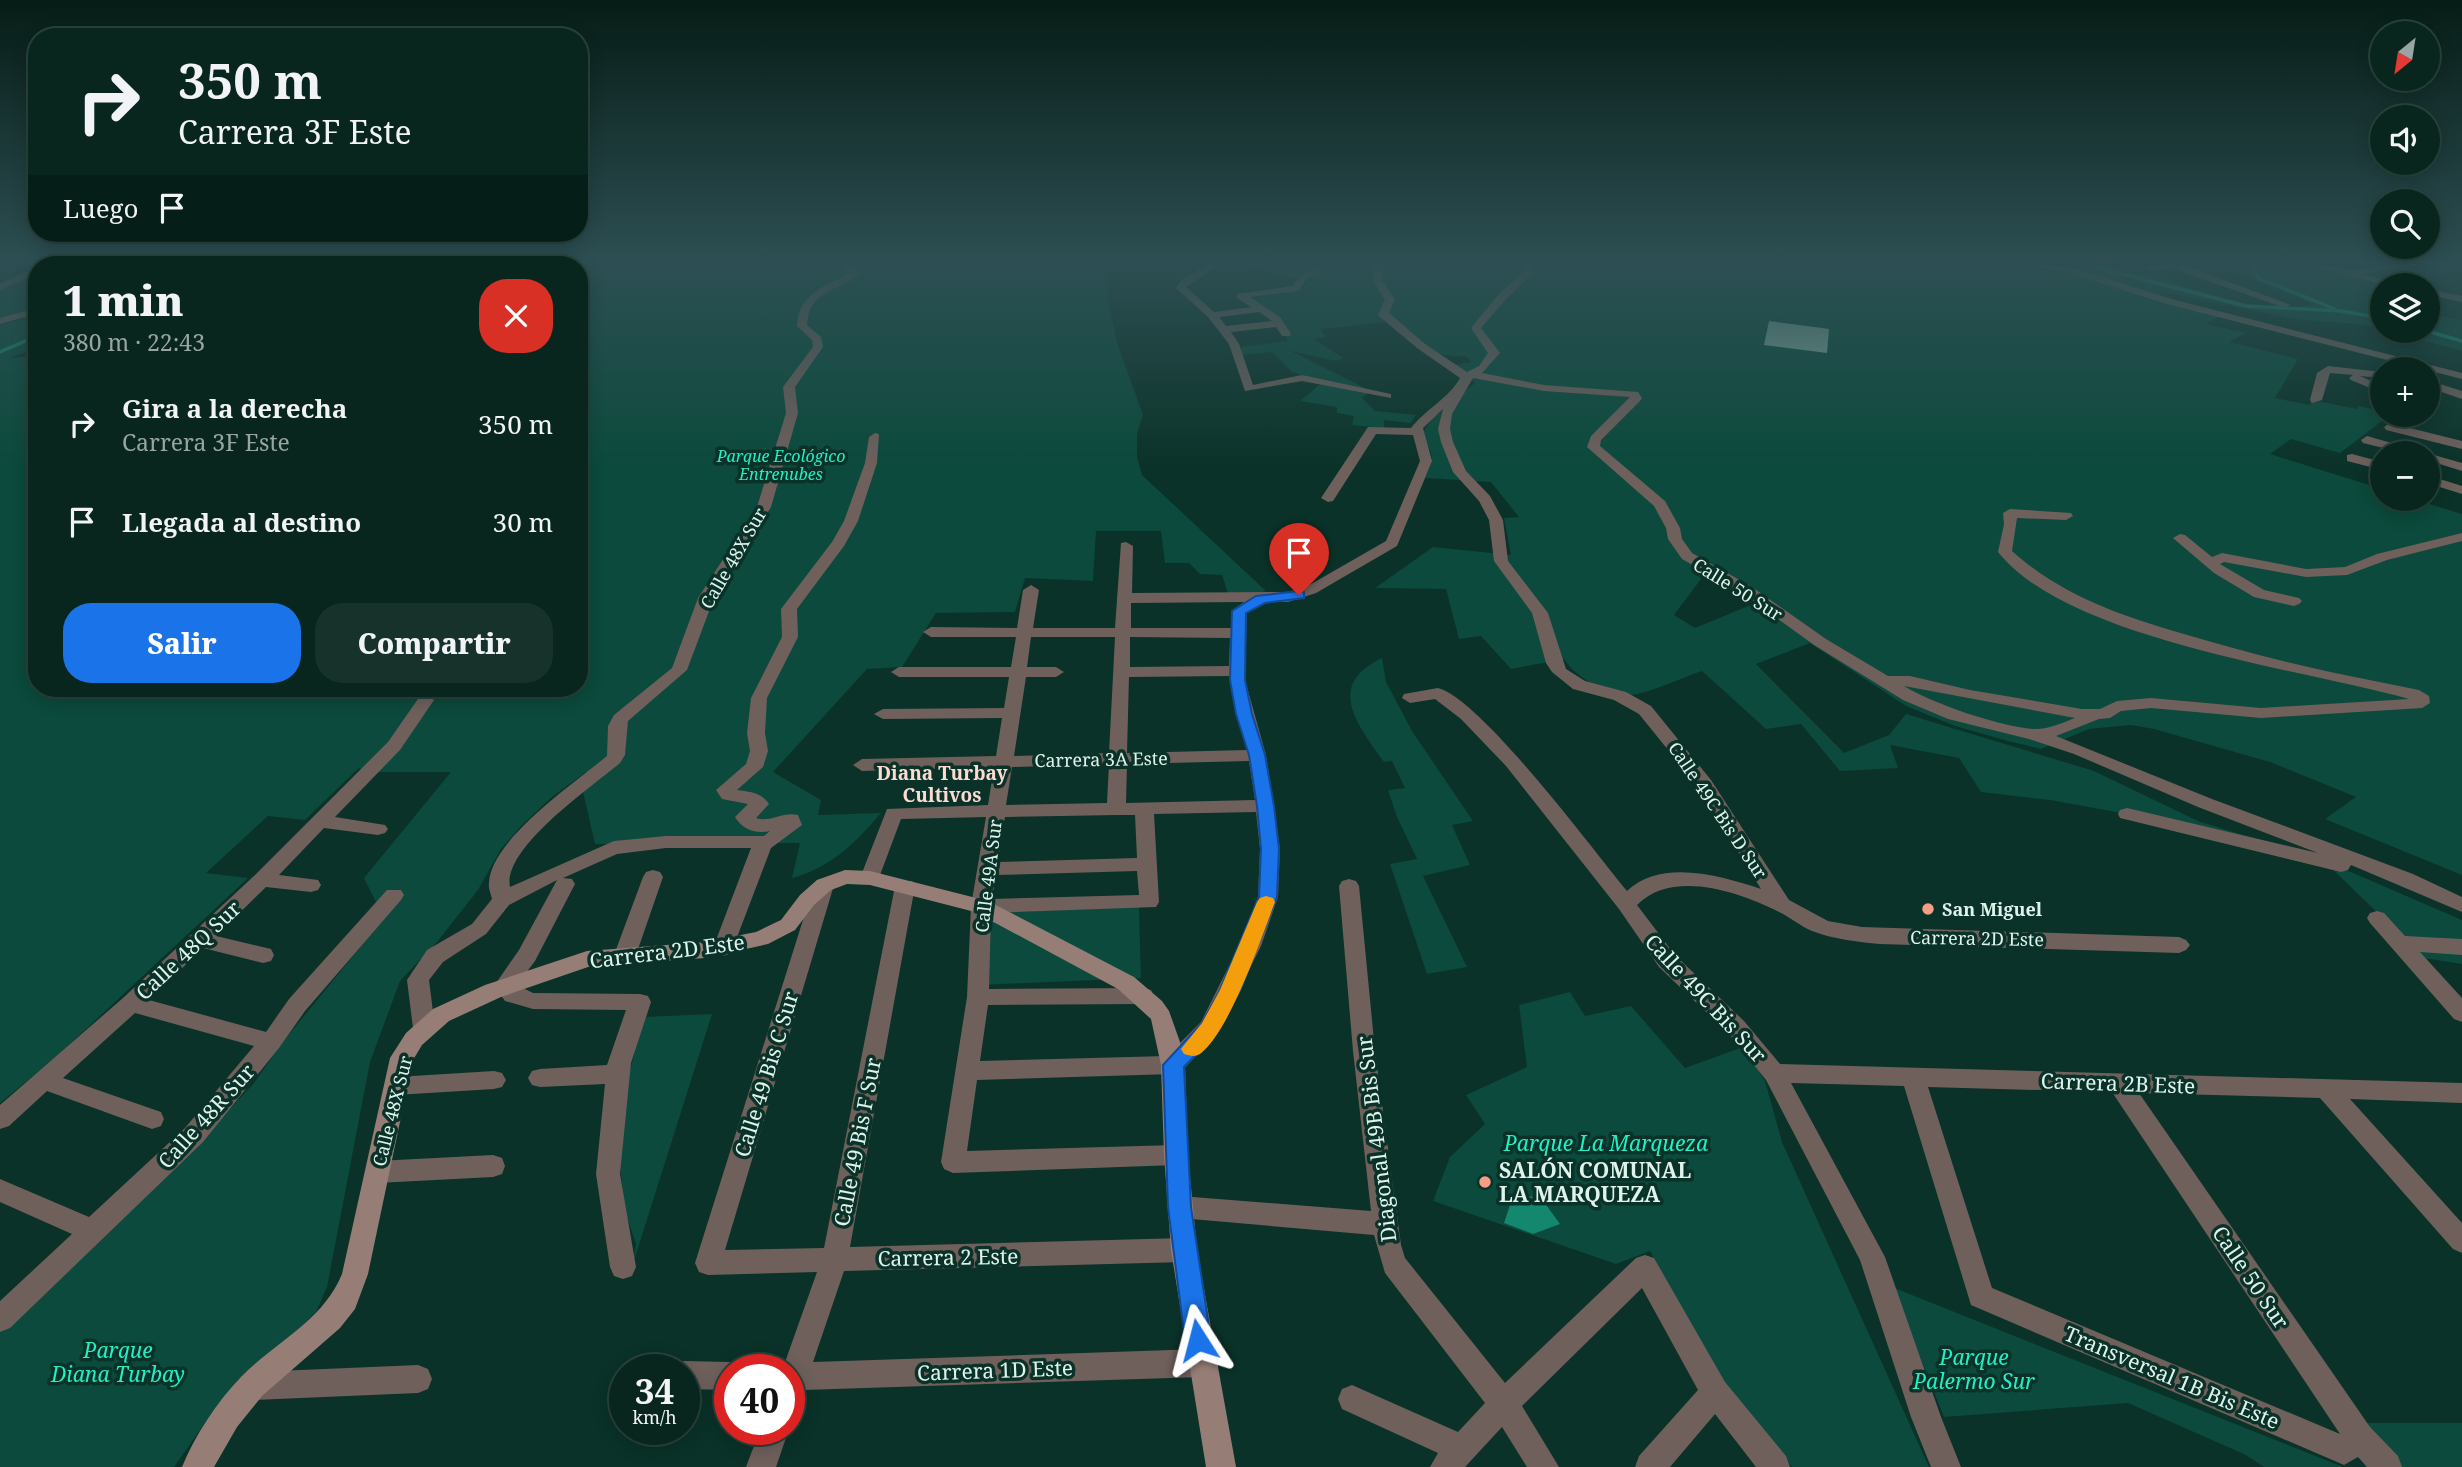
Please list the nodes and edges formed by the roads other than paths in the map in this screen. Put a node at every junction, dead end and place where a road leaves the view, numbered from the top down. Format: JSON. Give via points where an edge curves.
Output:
{"nodes":[{"id":1,"x":809,"y":332,"type":"edge"},
{"id":2,"x":1224,"y":332,"type":"edge"},
{"id":3,"x":1405,"y":332,"type":"edge"},
{"id":4,"x":1480,"y":332,"type":"edge"},
{"id":5,"x":2288,"y":332,"type":"edge"},
{"id":6,"x":2344,"y":347,"type":"junction"},
{"id":7,"x":2331,"y":365,"type":"junction"},
{"id":8,"x":2370,"y":373,"type":"edge"},
{"id":9,"x":1470,"y":376,"type":"junction"},
{"id":10,"x":2462,"y":376,"type":"edge"},
{"id":11,"x":2370,"y":384,"type":"edge"},
{"id":12,"x":2440,"y":387,"type":"edge"},
{"id":13,"x":1458,"y":391,"type":"junction"},
{"id":14,"x":2462,"y":395,"type":"edge"},
{"id":15,"x":1387,"y":396,"type":"dead end"},
{"id":16,"x":2316,"y":400,"type":"dead end"},
{"id":17,"x":2390,"y":427,"type":"dead end"},
{"id":18,"x":1418,"y":432,"type":"junction"},
{"id":19,"x":875,"y":437,"type":"dead end"},
{"id":20,"x":2367,"y":440,"type":"dead end"},
{"id":21,"x":2371,"y":441,"type":"edge"},
{"id":22,"x":2462,"y":446,"type":"edge"},
{"id":23,"x":2352,"y":458,"type":"dead end"},
{"id":24,"x":2440,"y":460,"type":"edge"},
{"id":25,"x":2370,"y":463,"type":"edge"},
{"id":26,"x":2462,"y":467,"type":"edge"},
{"id":27,"x":2440,"y":483,"type":"edge"},
{"id":28,"x":2462,"y":490,"type":"edge"},
{"id":29,"x":1328,"y":498,"type":"dead end"},
{"id":30,"x":2066,"y":516,"type":"dead end"},
{"id":31,"x":2462,"y":537,"type":"edge"},
{"id":32,"x":2180,"y":538,"type":"dead end"},
{"id":33,"x":1126,"y":546,"type":"dead end"},
{"id":34,"x":2210,"y":563,"type":"junction"},
{"id":35,"x":1031,"y":590,"type":"dead end"},
{"id":36,"x":1124,"y":598,"type":"junction"},
{"id":37,"x":1261,"y":599,"type":"junction"},
{"id":38,"x":2294,"y":601,"type":"dead end"},
{"id":39,"x":930,"y":632,"type":"dead end"},
{"id":40,"x":1025,"y":632,"type":"junction"},
{"id":41,"x":1122,"y":632,"type":"junction"},
{"id":42,"x":1236,"y":633,"type":"junction"},
{"id":43,"x":1237,"y":671,"type":"junction"},
{"id":44,"x":1018,"y":672,"type":"junction"},
{"id":45,"x":1056,"y":672,"type":"dead end"},
{"id":46,"x":1121,"y":672,"type":"junction"},
{"id":47,"x":899,"y":673,"type":"dead end"},
{"id":48,"x":1883,"y":681,"type":"junction"},
{"id":49,"x":1410,"y":698,"type":"dead end"},
{"id":50,"x":426,"y":700,"type":"dead end"},
{"id":51,"x":1914,"y":709,"type":"dead end"},
{"id":52,"x":1940,"y":710,"type":"junction"},
{"id":53,"x":1012,"y":713,"type":"junction"},
{"id":54,"x":883,"y":714,"type":"dead end"},
{"id":55,"x":2104,"y":714,"type":"junction"},
{"id":56,"x":2035,"y":735,"type":"junction"},
{"id":57,"x":1257,"y":755,"type":"junction"},
{"id":58,"x":1118,"y":759,"type":"junction"},
{"id":59,"x":1004,"y":761,"type":"junction"},
{"id":60,"x":862,"y":765,"type":"dead end"},
{"id":61,"x":1265,"y":806,"type":"junction"},
{"id":62,"x":1144,"y":808,"type":"junction"},
{"id":63,"x":1116,"y":809,"type":"junction"},
{"id":64,"x":996,"y":811,"type":"junction"},
{"id":65,"x":2127,"y":814,"type":"dead end"},
{"id":66,"x":320,"y":821,"type":"junction"},
{"id":67,"x":378,"y":829,"type":"dead end"},
{"id":68,"x":765,"y":842,"type":"junction"},
{"id":69,"x":2314,"y":850,"type":"junction"},
{"id":70,"x":1148,"y":864,"type":"junction"},
{"id":71,"x":987,"y":869,"type":"junction"},
{"id":72,"x":653,"y":877,"type":"dead end"},
{"id":73,"x":870,"y":878,"type":"junction"},
{"id":74,"x":262,"y":880,"type":"junction"},
{"id":75,"x":565,"y":884,"type":"dead end"},
{"id":76,"x":311,"y":885,"type":"dead end"},
{"id":77,"x":824,"y":885,"type":"junction"},
{"id":78,"x":905,"y":887,"type":"junction"},
{"id":79,"x":1349,"y":887,"type":"dead end"},
{"id":80,"x":394,"y":895,"type":"dead end"},
{"id":81,"x":502,"y":900,"type":"junction"},
{"id":82,"x":2453,"y":901,"type":"edge"},
{"id":83,"x":1626,"y":904,"type":"junction"},
{"id":84,"x":1781,"y":904,"type":"junction"},
{"id":85,"x":981,"y":906,"type":"junction"},
{"id":86,"x":2376,"y":918,"type":"dead end"},
{"id":87,"x":200,"y":940,"type":"junction"},
{"id":88,"x":2401,"y":943,"type":"junction"},
{"id":89,"x":2179,"y":945,"type":"dead end"},
{"id":90,"x":2462,"y":947,"type":"edge"},
{"id":91,"x":724,"y":948,"type":"junction"},
{"id":92,"x":262,"y":955,"type":"dead end"},
{"id":93,"x":625,"y":955,"type":"junction"},
{"id":94,"x":505,"y":986,"type":"junction"},
{"id":95,"x":1143,"y":996,"type":"junction"},
{"id":96,"x":978,"y":997,"type":"junction"},
{"id":97,"x":131,"y":1004,"type":"junction"},
{"id":98,"x":2462,"y":1013,"type":"edge"},
{"id":99,"x":424,"y":1028,"type":"junction"},
{"id":100,"x":271,"y":1042,"type":"junction"},
{"id":101,"x":1173,"y":1065,"type":"junction"},
{"id":102,"x":966,"y":1071,"type":"junction"},
{"id":103,"x":1774,"y":1073,"type":"junction"},
{"id":104,"x":617,"y":1074,"type":"junction"},
{"id":105,"x":1913,"y":1077,"type":"junction"},
{"id":106,"x":540,"y":1078,"type":"dead end"},
{"id":107,"x":494,"y":1080,"type":"dead end"},
{"id":108,"x":45,"y":1081,"type":"junction"},
{"id":109,"x":2119,"y":1083,"type":"junction"},
{"id":110,"x":396,"y":1086,"type":"junction"},
{"id":111,"x":2325,"y":1088,"type":"junction"},
{"id":112,"x":2462,"y":1093,"type":"edge"},
{"id":113,"x":0,"y":1119,"type":"edge"},
{"id":114,"x":152,"y":1119,"type":"dead end"},
{"id":115,"x":1176,"y":1155,"type":"junction"},
{"id":116,"x":494,"y":1166,"type":"dead end"},
{"id":117,"x":377,"y":1172,"type":"junction"},
{"id":118,"x":4,"y":1197,"type":"edge"},
{"id":119,"x":1180,"y":1207,"type":"junction"},
{"id":120,"x":1385,"y":1224,"type":"junction"},
{"id":121,"x":93,"y":1231,"type":"junction"},
{"id":122,"x":2462,"y":1241,"type":"edge"},
{"id":123,"x":1184,"y":1250,"type":"junction"},
{"id":124,"x":835,"y":1258,"type":"junction"},
{"id":125,"x":710,"y":1263,"type":"joint"},
{"id":126,"x":623,"y":1267,"type":"dead end"},
{"id":127,"x":0,"y":1320,"type":"edge"},
{"id":128,"x":801,"y":1354,"type":"edge"},
{"id":129,"x":1201,"y":1363,"type":"junction"},
{"id":130,"x":418,"y":1379,"type":"dead end"},
{"id":131,"x":805,"y":1381,"type":"edge"},
{"id":132,"x":252,"y":1386,"type":"junction"},
{"id":133,"x":1715,"y":1392,"type":"junction"},
{"id":134,"x":1352,"y":1399,"type":"dead end"},
{"id":135,"x":1504,"y":1404,"type":"junction"},
{"id":136,"x":2360,"y":1437,"type":"junction"},
{"id":137,"x":769,"y":1445,"type":"edge"},
{"id":138,"x":1453,"y":1458,"type":"edge"},
{"id":139,"x":197,"y":1467,"type":"edge"},
{"id":140,"x":761,"y":1467,"type":"edge"},
{"id":141,"x":1221,"y":1467,"type":"edge"},
{"id":142,"x":1544,"y":1467,"type":"edge"},
{"id":143,"x":1650,"y":1467,"type":"edge"},
{"id":144,"x":1775,"y":1467,"type":"edge"},
{"id":145,"x":1947,"y":1467,"type":"edge"},
{"id":146,"x":2387,"y":1467,"type":"edge"}],
"edges":[{"from":1,"to":81,"type":"street","name":"Calle 48X Sur","via":[[818,347],[789,387],[792,413],[771,488],[706,598],[679,670],[620,719],[614,759],[524,836],[498,878]]},
{"from":2,"to":15,"type":"street","via":[[1237,349],[1246,385],[1254,390],[1302,377]]},
{"from":3,"to":9,"type":"street"},
{"from":4,"to":9,"type":"street","via":[[1494,350],[1488,363]]},
{"from":5,"to":6,"type":"street"},
{"from":6,"to":7,"type":"street"},
{"from":6,"to":10,"type":"street"},
{"from":7,"to":8,"type":"street"},
{"from":7,"to":11,"type":"street"},
{"from":7,"to":16,"type":"street","via":[[2323,373]]},
{"from":9,"to":13,"type":"street"},
{"from":9,"to":48,"type":"street","name":"Calle 50 Sur","via":[[1636,396],[1595,439],[1596,452],[1660,504],[1687,556]]},
{"from":12,"to":14,"type":"street"},
{"from":13,"to":18,"type":"street","via":[[1420,423]]},
{"from":13,"to":84,"type":"street","name":"Calle 49C Bis D Sur","via":[[1446,414],[1447,442],[1460,472],[1485,499],[1496,520],[1500,561],[1540,613],[1560,671],[1579,685],[1620,696],[1646,710],[1705,784]]},
{"from":17,"to":22,"type":"street"},
{"from":18,"to":29,"type":"street","via":[[1372,430]]},
{"from":18,"to":37,"type":"street","via":[[1426,461],[1398,534],[1385,550],[1299,595]]},
{"from":19,"to":68,"type":"street","via":[[851,521],[789,609],[790,637],[760,698],[759,751],[754,767],[725,790],[760,804],[744,817],[753,824],[768,827],[793,821]]},
{"from":20,"to":21,"type":"street"},
{"from":23,"to":25,"type":"street"},
{"from":24,"to":26,"type":"street"},
{"from":27,"to":28,"type":"street"},
{"from":30,"to":55,"type":"street","via":[[2010,512],[2005,552],[2051,589],[2162,633],[2423,699],[2417,705],[2280,713],[2151,703],[2117,706]]},
{"from":31,"to":34,"type":"street","via":[[2347,570],[2306,573],[2222,557]]},
{"from":32,"to":34,"type":"street"},
{"from":33,"to":36,"type":"street"},
{"from":34,"to":38,"type":"street","via":[[2259,594]]},
{"from":35,"to":40,"type":"street","name":"Calle 49A Sur"},
{"from":36,"to":37,"type":"street"},
{"from":36,"to":41,"type":"street"},
{"from":37,"to":42,"type":"street","via":[[1239,611]]},
{"from":39,"to":40,"type":"street"},
{"from":40,"to":41,"type":"street"},
{"from":40,"to":44,"type":"street","name":"Calle 49A Sur"},
{"from":41,"to":42,"type":"street"},
{"from":41,"to":46,"type":"street"},
{"from":42,"to":43,"type":"street"},
{"from":43,"to":46,"type":"street"},
{"from":43,"to":57,"type":"street"},
{"from":44,"to":45,"type":"street"},
{"from":44,"to":47,"type":"street"},
{"from":44,"to":53,"type":"street","name":"Calle 49A Sur"},
{"from":46,"to":58,"type":"street"},
{"from":48,"to":52,"type":"street","name":"Calle 50 Sur"},
{"from":48,"to":55,"type":"street","via":[[1903,680],[2082,715]]},
{"from":49,"to":83,"type":"street","name":"Calle 49C Bis Sur","via":[[1438,693],[1467,715],[1512,762]]},
{"from":50,"to":66,"type":"street","name":"Calle 48Q Sur","via":[[397,743]]},
{"from":51,"to":52,"type":"street"},
{"from":52,"to":56,"type":"street"},
{"from":53,"to":54,"type":"street"},
{"from":53,"to":59,"type":"street","name":"Calle 49A Sur"},
{"from":55,"to":56,"type":"street"},
{"from":56,"to":69,"type":"street","via":[[2103,759]]},
{"from":57,"to":58,"type":"street","name":"Carrera 3A Este"},
{"from":57,"to":61,"type":"street"},
{"from":58,"to":59,"type":"street","name":"Carrera 3A Este"},
{"from":58,"to":63,"type":"street"},
{"from":59,"to":60,"type":"street","name":"Carrera 3A Este"},
{"from":59,"to":64,"type":"street","name":"Calle 49A Sur"},
{"from":61,"to":62,"type":"street"},
{"from":61,"to":101,"type":"street","via":[[1270,849],[1268,897],[1230,991],[1209,1028]]},
{"from":62,"to":63,"type":"street"},
{"from":62,"to":70,"type":"street"},
{"from":63,"to":64,"type":"street"},
{"from":64,"to":71,"type":"street","name":"Calle 49A Sur"},
{"from":64,"to":73,"type":"street","via":[[894,813]]},
{"from":65,"to":69,"type":"street"},
{"from":66,"to":67,"type":"street"},
{"from":66,"to":74,"type":"street","name":"Calle 48Q Sur"},
{"from":68,"to":81,"type":"street","via":[[666,842],[614,848]]},
{"from":68,"to":91,"type":"street"},
{"from":69,"to":82,"type":"street"},
{"from":70,"to":71,"type":"street"},
{"from":70,"to":85,"type":"street","via":[[1149,902]]},
{"from":71,"to":85,"type":"street","name":"Calle 49A Sur"},
{"from":72,"to":93,"type":"street"},
{"from":73,"to":77,"type":"street","via":[[845,877]]},
{"from":73,"to":78,"type":"street"},
{"from":74,"to":76,"type":"street"},
{"from":74,"to":87,"type":"street","name":"Calle 48Q Sur"},
{"from":75,"to":94,"type":"street"},
{"from":77,"to":91,"type":"street","name":"Carrera 2D Este","via":[[782,930]]},
{"from":77,"to":125,"type":"street","name":"Calle 49 Bis C Sur"},
{"from":78,"to":85,"type":"street"},
{"from":78,"to":124,"type":"street","name":"Calle 49 Bis F Sur"},
{"from":79,"to":120,"type":"street","name":"Diagonal 49B Bis Sur"},
{"from":80,"to":100,"type":"street","name":"Calle 48R Sur","via":[[297,1005]]},
{"from":81,"to":99,"type":"street","via":[[479,929],[435,956],[424,970],[418,989]]},
{"from":83,"to":84,"type":"street","name":"Carrera 2D Este","via":[[1643,887],[1694,879]]},
{"from":83,"to":103,"type":"street","name":"Calle 49C Bis Sur","via":[[1667,961],[1736,1027]]},
{"from":84,"to":89,"type":"street","name":"Carrera 2D Este","via":[[1825,928],[1875,934]]},
{"from":85,"to":95,"type":"street"},
{"from":85,"to":96,"type":"street","name":"Calle 49A Sur"},
{"from":86,"to":88,"type":"street"},
{"from":87,"to":92,"type":"street"},
{"from":87,"to":97,"type":"street","name":"Calle 48Q Sur"},
{"from":88,"to":90,"type":"street"},
{"from":88,"to":98,"type":"street"},
{"from":91,"to":93,"type":"street","name":"Carrera 2D Este"},
{"from":93,"to":94,"type":"street","name":"Carrera 2D Este","via":[[566,964]]},
{"from":94,"to":99,"type":"street","name":"Carrera 2D Este","via":[[458,1006]]},
{"from":94,"to":104,"type":"street","via":[[513,995],[533,1001],[640,1002]]},
{"from":95,"to":96,"type":"street"},
{"from":95,"to":101,"type":"street","via":[[1161,1017]]},
{"from":96,"to":102,"type":"street","name":"Calle 49A Sur"},
{"from":97,"to":100,"type":"street"},
{"from":97,"to":108,"type":"street","name":"Calle 48Q Sur"},
{"from":99,"to":110,"type":"street","name":"Calle 48X Sur","via":[[402,1058]]},
{"from":100,"to":121,"type":"street","name":"Calle 48R Sur","via":[[194,1135]]},
{"from":101,"to":102,"type":"street"},
{"from":101,"to":115,"type":"street"},
{"from":102,"to":115,"type":"street","name":"Calle 49A Sur","via":[[953,1162]]},
{"from":103,"to":105,"type":"street","name":"Carrera 2B Este"},
{"from":103,"to":145,"type":"street","name":"Calle 49C Bis Sur","via":[[1872,1257]]},
{"from":104,"to":106,"type":"street"},
{"from":104,"to":126,"type":"street","via":[[608,1174]]},
{"from":105,"to":109,"type":"street","name":"Carrera 2B Este"},
{"from":105,"to":136,"type":"street","name":"Transversal 1B Bis Este","via":[[1981,1296],[2344,1450]]},
{"from":107,"to":110,"type":"street"},
{"from":108,"to":113,"type":"street","name":"Calle 48Q Sur"},
{"from":108,"to":114,"type":"street"},
{"from":109,"to":111,"type":"street","name":"Carrera 2B Este"},
{"from":109,"to":136,"type":"street","name":"Calle 50 Sur"},
{"from":110,"to":117,"type":"street","name":"Calle 48X Sur"},
{"from":111,"to":112,"type":"street","name":"Carrera 2B Este"},
{"from":111,"to":122,"type":"street"},
{"from":115,"to":119,"type":"street"},
{"from":116,"to":117,"type":"street"},
{"from":117,"to":132,"type":"street","name":"Calle 48X Sur","via":[[345,1300],[330,1319]]},
{"from":118,"to":121,"type":"street"},
{"from":119,"to":120,"type":"street"},
{"from":119,"to":123,"type":"street"},
{"from":120,"to":135,"type":"street","name":"Diagonal 49B Bis Sur","via":[[1401,1276]]},
{"from":121,"to":127,"type":"street","name":"Calle 48R Sur"},
{"from":123,"to":124,"type":"street","name":"Carrera 2 Este"},
{"from":123,"to":129,"type":"street"},
{"from":124,"to":125,"type":"street","name":"Carrera 2 Este"},
{"from":124,"to":128,"type":"street","name":"Calle 49 Bis F Sur"},
{"from":129,"to":131,"type":"street","name":"Carrera 1D Este"},
{"from":129,"to":141,"type":"street"},
{"from":130,"to":132,"type":"street"},
{"from":132,"to":139,"type":"street","name":"Calle 48X Sur"},
{"from":133,"to":135,"type":"street","via":[[1646,1267]]},
{"from":133,"to":143,"type":"street"},
{"from":133,"to":144,"type":"street"},
{"from":134,"to":138,"type":"street"},
{"from":135,"to":138,"type":"street"},
{"from":135,"to":142,"type":"street","name":"Diagonal 49B Bis Sur"},
{"from":136,"to":146,"type":"street","name":"Calle 50 Sur"},
{"from":137,"to":140,"type":"street"}]}
